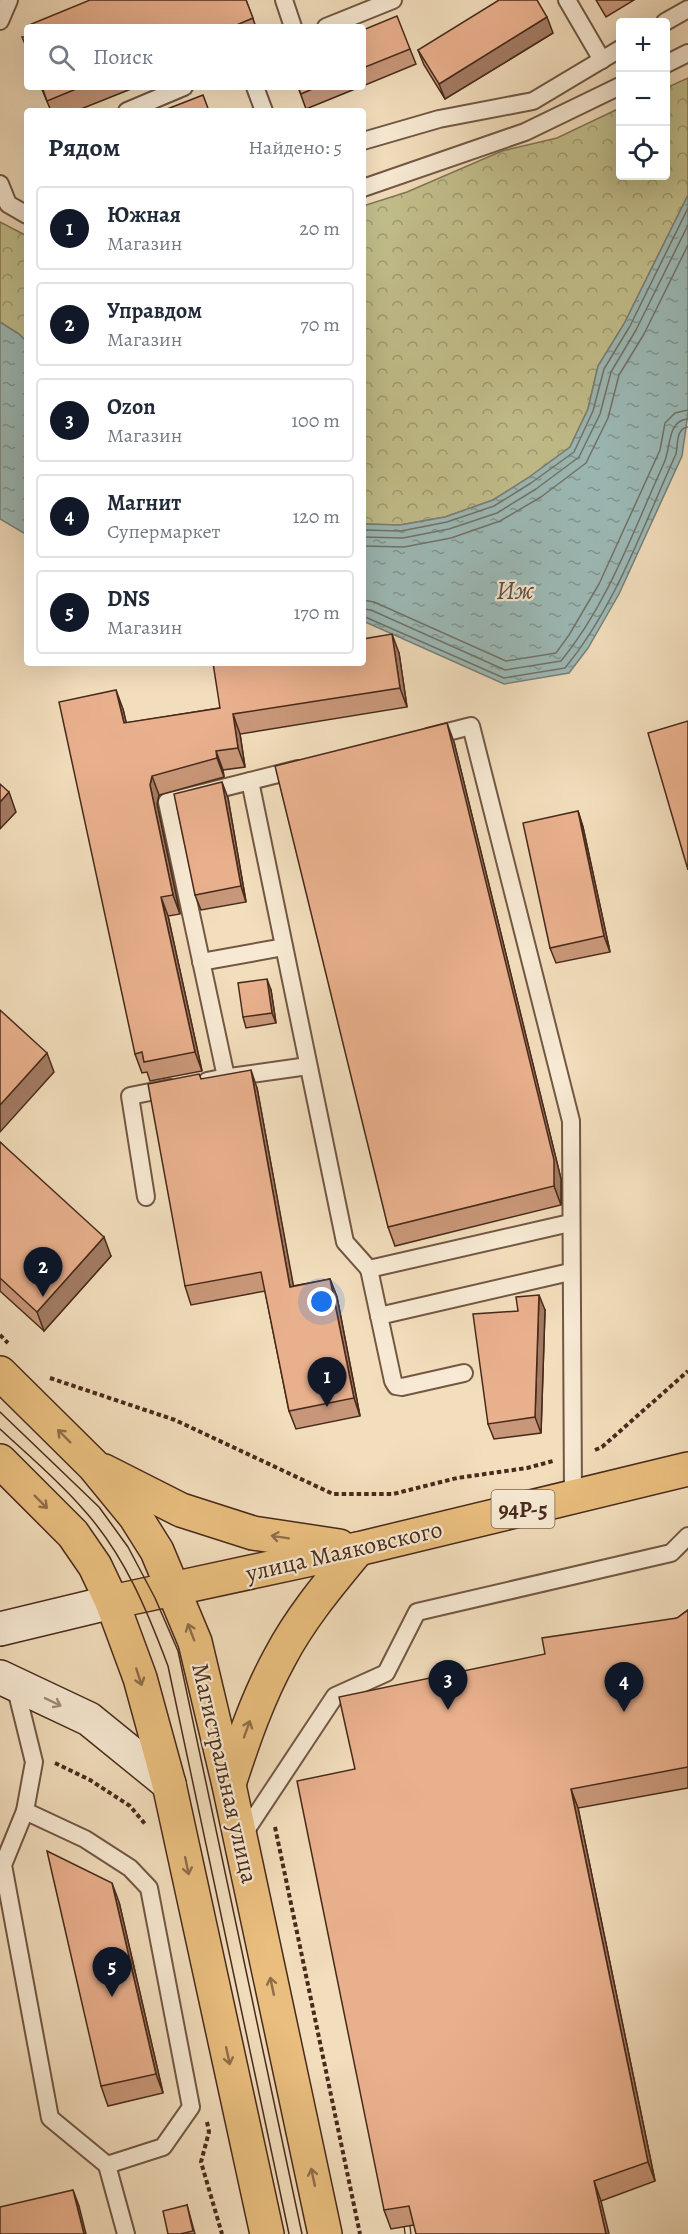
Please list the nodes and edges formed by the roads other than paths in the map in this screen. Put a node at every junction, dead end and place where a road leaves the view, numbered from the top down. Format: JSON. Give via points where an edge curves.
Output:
{"nodes":[{"id":1,"x":9,"y":0,"type":"edge"},
{"id":2,"x":284,"y":0,"type":"edge"},
{"id":3,"x":393,"y":0,"type":"edge"},
{"id":4,"x":567,"y":0,"type":"edge"},
{"id":5,"x":688,"y":9,"type":"edge"},
{"id":6,"x":670,"y":19,"type":"edge"},
{"id":7,"x":0,"y":21,"type":"edge"},
{"id":8,"x":292,"y":24,"type":"edge"},
{"id":9,"x":333,"y":24,"type":"edge"},
{"id":10,"x":616,"y":52,"type":"edge"},
{"id":11,"x":688,"y":53,"type":"edge"},
{"id":12,"x":602,"y":60,"type":"junction"},
{"id":13,"x":670,"y":62,"type":"edge"},
{"id":14,"x":616,"y":88,"type":"edge"},
{"id":15,"x":177,"y":90,"type":"edge"},
{"id":16,"x":256,"y":90,"type":"edge"},
{"id":17,"x":134,"y":108,"type":"edge"},
{"id":18,"x":263,"y":108,"type":"edge"},
{"id":19,"x":366,"y":140,"type":"edge"},
{"id":20,"x":0,"y":184,"type":"edge"},
{"id":21,"x":366,"y":187,"type":"edge"},
{"id":22,"x":24,"y":213,"type":"edge"},
{"id":23,"x":412,"y":741,"type":"edge"},
{"id":24,"x":320,"y":764,"type":"edge"},
{"id":25,"x":250,"y":782,"type":"junction"},
{"id":26,"x":284,"y":947,"type":"junction"},
{"id":27,"x":201,"y":962,"type":"junction"},
{"id":28,"x":308,"y":1066,"type":"junction"},
{"id":29,"x":226,"y":1077,"type":"junction"},
{"id":30,"x":146,"y":1197,"type":"dead end"},
{"id":31,"x":570,"y":1223,"type":"junction"},
{"id":32,"x":369,"y":1269,"type":"junction"},
{"id":33,"x":570,"y":1272,"type":"junction"},
{"id":34,"x":379,"y":1316,"type":"junction"},
{"id":35,"x":8,"y":1362,"type":"edge"},
{"id":36,"x":464,"y":1373,"type":"dead end"},
{"id":37,"x":0,"y":1461,"type":"edge"},
{"id":38,"x":94,"y":1466,"type":"junction"},
{"id":39,"x":688,"y":1469,"type":"edge"},
{"id":40,"x":573,"y":1497,"type":"junction"},
{"id":41,"x":688,"y":1536,"type":"edge"},
{"id":42,"x":358,"y":1549,"type":"junction"},
{"id":43,"x":174,"y":1589,"type":"junction"},
{"id":44,"x":112,"y":1602,"type":"junction"},
{"id":45,"x":0,"y":1629,"type":"edge"},
{"id":46,"x":7,"y":1680,"type":"edge"},
{"id":47,"x":169,"y":1784,"type":"junction"},
{"id":48,"x":229,"y":1785,"type":"junction"},
{"id":49,"x":25,"y":1810,"type":"junction"},
{"id":50,"x":240,"y":1839,"type":"junction"},
{"id":51,"x":107,"y":2165,"type":"junction"},
{"id":52,"x":126,"y":2234,"type":"edge"},
{"id":53,"x":267,"y":2234,"type":"edge"},
{"id":54,"x":325,"y":2234,"type":"edge"}],
"edges":[{"from":1,"to":7,"type":"lane"},
{"from":2,"to":8,"type":"lane"},
{"from":3,"to":9,"type":"lane"},
{"from":4,"to":12,"type":"lane"},
{"from":5,"to":6,"type":"lane"},
{"from":10,"to":12,"type":"lane"},
{"from":11,"to":13,"type":"lane"},
{"from":12,"to":19,"type":"lane","via":[[533,101],[439,118]]},
{"from":14,"to":21,"type":"lane","via":[[525,132]]},
{"from":15,"to":17,"type":"lane"},
{"from":16,"to":18,"type":"lane"},
{"from":20,"to":22,"type":"lane","via":[[8,204]]},
{"from":23,"to":31,"type":"lane","via":[[471,726],[571,1121]]},
{"from":24,"to":25,"type":"lane"},
{"from":25,"to":26,"type":"lane"},
{"from":25,"to":27,"type":"lane","via":[[167,802]]},
{"from":26,"to":27,"type":"lane"},
{"from":26,"to":28,"type":"lane"},
{"from":27,"to":29,"type":"lane"},
{"from":28,"to":29,"type":"lane"},
{"from":28,"to":32,"type":"lane","via":[[345,1242]]},
{"from":29,"to":30,"type":"lane","via":[[130,1096]]},
{"from":31,"to":32,"type":"lane"},
{"from":31,"to":33,"type":"lane"},
{"from":32,"to":34,"type":"lane"},
{"from":33,"to":34,"type":"lane"},
{"from":33,"to":40,"type":"lane"},
{"from":34,"to":36,"type":"lane","via":[[396,1386]]},
{"from":38,"to":35,"type":"main road","name":"Магистральная улица","one_way":true},
{"from":37,"to":44,"type":"main road","one_way":true,"via":[[73,1534],[95,1566]]},
{"from":42,"to":38,"type":"main road","one_way":true,"via":[[253,1533],[181,1510]]},
{"from":38,"to":43,"type":"main road","name":"Магистральная улица","via":[[135,1516]]},
{"from":39,"to":40,"type":"main road","name":"улица Маяковского","number":"94Р-5"},
{"from":40,"to":42,"type":"main road","name":"улица Маяковского","number":"94Р-5"},
{"from":41,"to":50,"type":"lane","via":[[671,1554],[417,1612],[386,1673],[335,1696]]},
{"from":42,"to":43,"type":"main road","name":"улица Маяковского","number":"94Р-5"},
{"from":48,"to":42,"type":"main road","one_way":true,"via":[[247,1726],[280,1657],[316,1600]]},
{"from":43,"to":44,"type":"main road","name":"улица Маяковского","number":"94Р-5"},
{"from":48,"to":43,"type":"main road","name":"Магистральная улица","one_way":true,"via":[[195,1642]]},
{"from":44,"to":45,"type":"main road","name":"улица Маяковского"},
{"from":44,"to":47,"type":"main road","one_way":true,"via":[[140,1678]]},
{"from":46,"to":47,"type":"main road","one_way":true,"via":[[89,1719]]},
{"from":46,"to":49,"type":"lane","via":[[34,1762]]},
{"from":47,"to":53,"type":"main road","one_way":true},
{"from":48,"to":50,"type":"main road","name":"Магистральная улица"},
{"from":49,"to":51,"type":"lane","via":[[3,1865],[50,2118]]},
{"from":49,"to":51,"type":"lane","via":[[85,1839],[130,1868],[149,1888],[191,2107],[163,2147]]},
{"from":54,"to":50,"type":"main road","name":"Магистральная улица","one_way":true},
{"from":51,"to":52,"type":"lane"}]}
